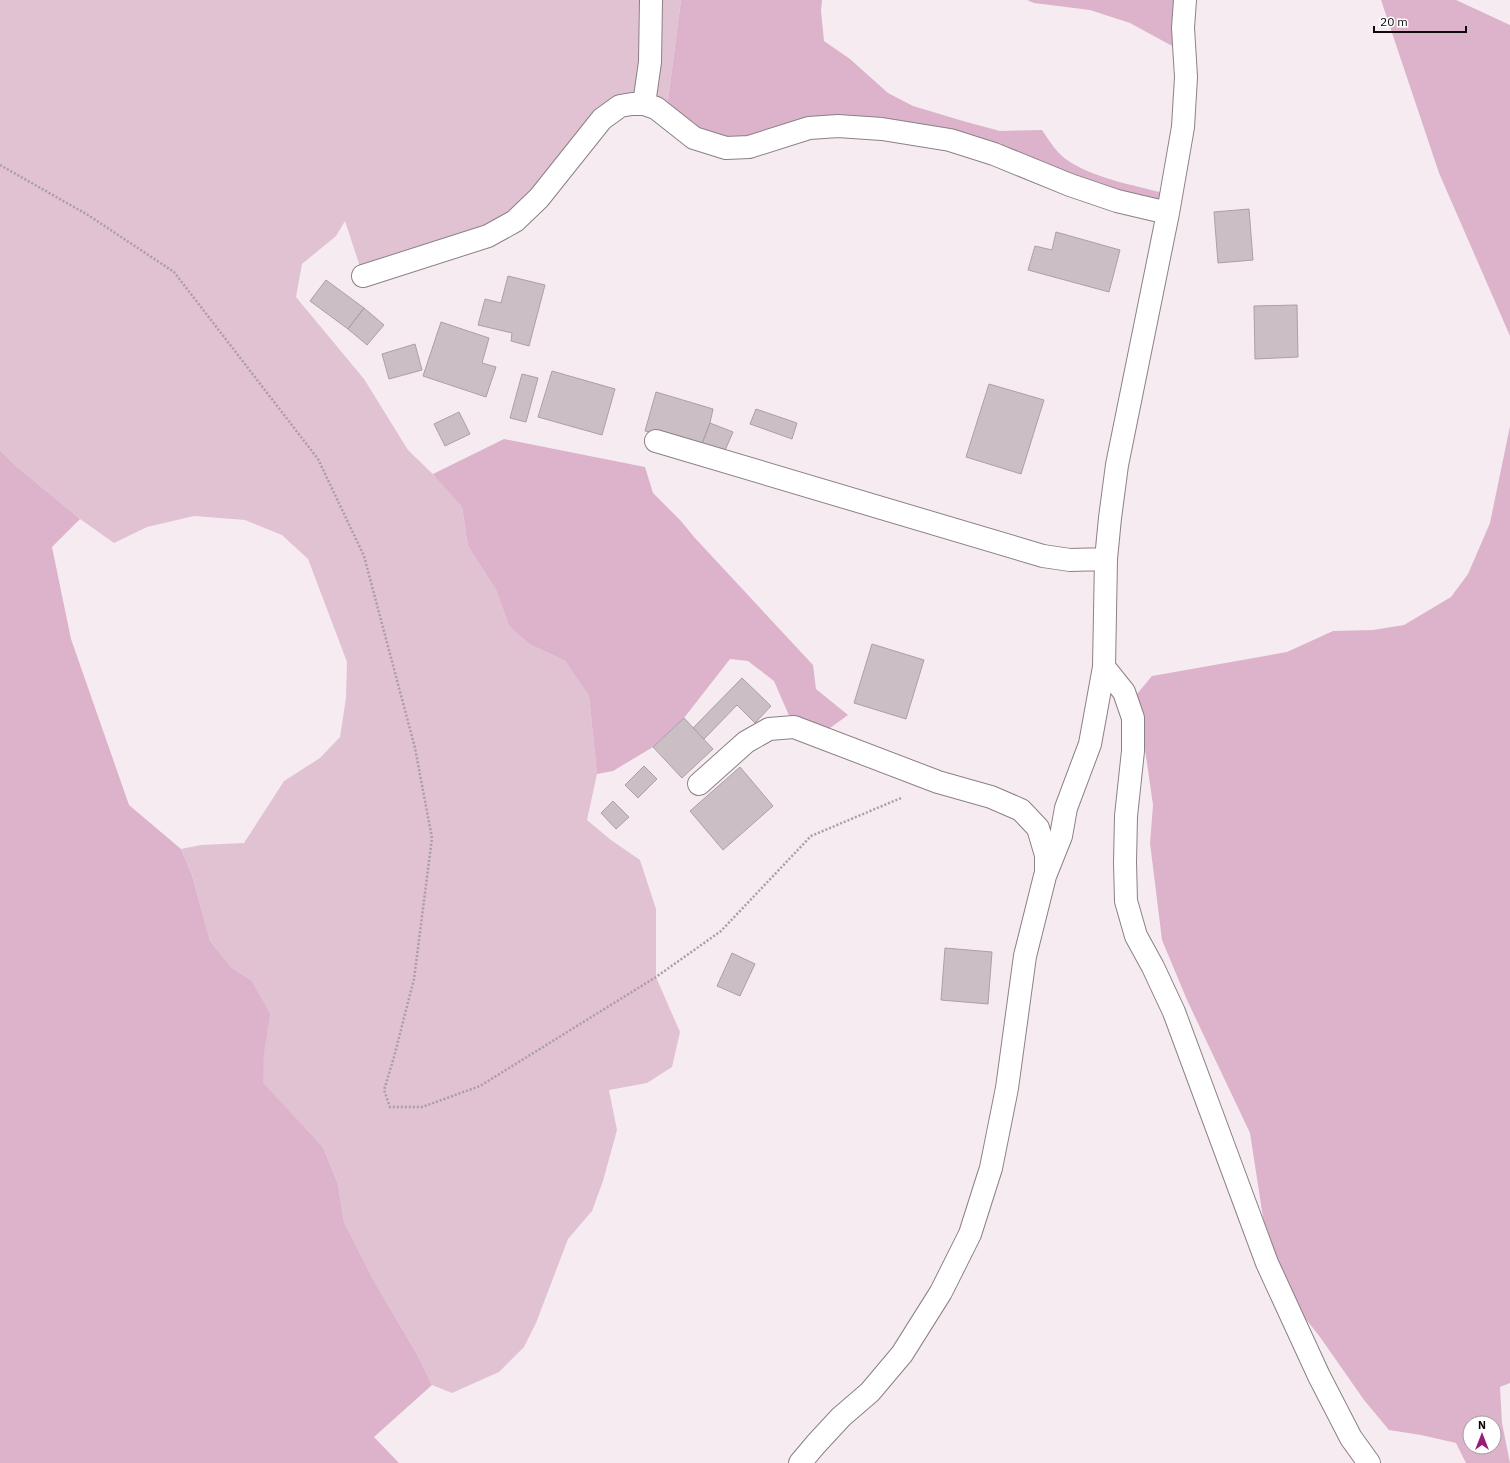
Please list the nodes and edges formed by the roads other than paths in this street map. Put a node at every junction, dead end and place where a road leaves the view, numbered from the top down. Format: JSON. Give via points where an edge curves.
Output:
{"nodes":[{"id":1,"x":651,"y":0,"type":"edge"},
{"id":2,"x":1185,"y":0,"type":"edge"},
{"id":3,"x":644,"y":104,"type":"junction"},
{"id":4,"x":1168,"y":213,"type":"junction"},
{"id":5,"x":363,"y":276,"type":"dead end"},
{"id":6,"x":656,"y":441,"type":"dead end"},
{"id":7,"x":1106,"y":559,"type":"junction"},
{"id":8,"x":1104,"y":667,"type":"junction"},
{"id":9,"x":699,"y":784,"type":"dead end"},
{"id":10,"x":1045,"y":876,"type":"junction"},
{"id":11,"x":800,"y":1463,"type":"edge"},
{"id":12,"x":1369,"y":1463,"type":"edge"}],
"edges":[{"from":1,"to":3,"type":"street","via":[[650,62]]},
{"from":2,"to":4,"type":"street","via":[[1183,28],[1186,77],[1183,127]]},
{"from":3,"to":4,"type":"street","via":[[656,108],[694,138],[726,148],[749,147],[809,128],[838,126],[882,129],[950,140],[1117,201]]},
{"from":3,"to":5,"type":"street","via":[[620,106],[602,119],[539,198],[515,221],[488,236]]},
{"from":4,"to":7,"type":"street","via":[[1118,465]]},
{"from":6,"to":7,"type":"street","via":[[1043,556],[1070,560]]},
{"from":7,"to":8,"type":"street"},
{"from":8,"to":10,"type":"street","via":[[1090,744],[1066,808],[1061,836]]},
{"from":8,"to":12,"type":"street","via":[[1124,692],[1133,718],[1125,862],[1126,901],[1136,936],[1174,1012],[1267,1263],[1319,1376],[1352,1438]]},
{"from":9,"to":10,"type":"street","via":[[746,742],[769,729],[794,727],[938,782],[991,797],[1021,810],[1038,828],[1046,855]]},
{"from":10,"to":11,"type":"street","via":[[1025,956],[1007,1088],[991,1168],[970,1234],[940,1292],[902,1354],[870,1392],[841,1417]]}]}
